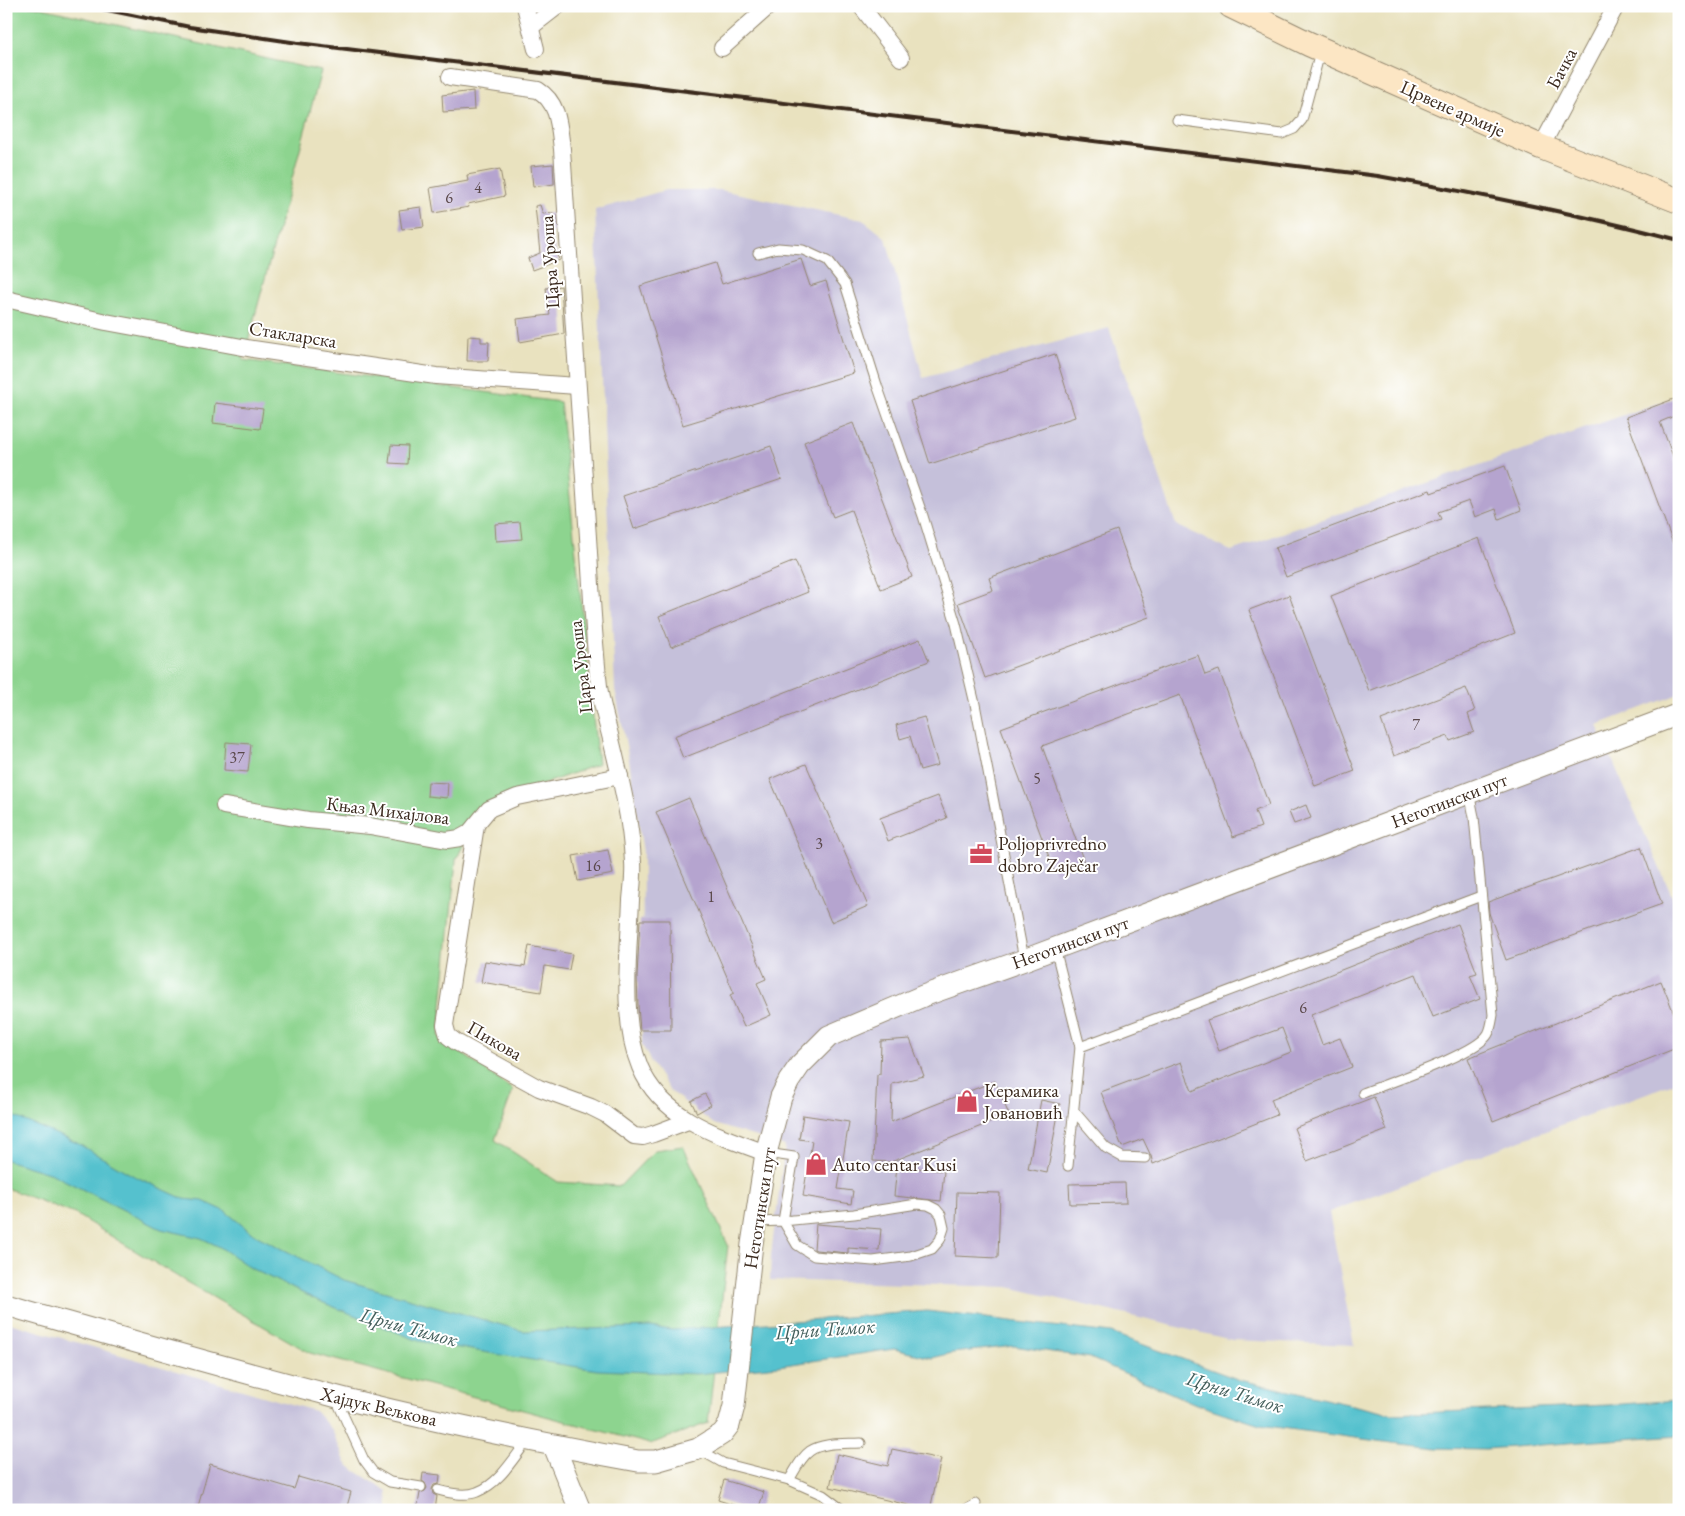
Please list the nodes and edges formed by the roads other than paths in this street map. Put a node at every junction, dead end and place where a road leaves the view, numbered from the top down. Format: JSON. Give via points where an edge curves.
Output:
{"nodes":[{"id":1,"x":525,"y":6,"type":"edge"},
{"id":2,"x":558,"y":6,"type":"edge"},
{"id":3,"x":769,"y":6,"type":"edge"},
{"id":4,"x":861,"y":6,"type":"edge"},
{"id":5,"x":1231,"y":6,"type":"edge"},
{"id":6,"x":1616,"y":6,"type":"edge"},
{"id":7,"x":531,"y":27,"type":"junction"},
{"id":8,"x":722,"y":48,"type":"dead end"},
{"id":9,"x":536,"y":49,"type":"dead end"},
{"id":10,"x":1321,"y":49,"type":"junction"},
{"id":11,"x":901,"y":58,"type":"dead end"},
{"id":12,"x":450,"y":77,"type":"dead end"},
{"id":13,"x":1177,"y":120,"type":"dead end"},
{"id":14,"x":1541,"y":148,"type":"junction"},
{"id":15,"x":1679,"y":202,"type":"edge"},
{"id":16,"x":758,"y":253,"type":"dead end"},
{"id":17,"x":6,"y":299,"type":"edge"},
{"id":18,"x":577,"y":386,"type":"junction"},
{"id":19,"x":1679,"y":714,"type":"edge"},
{"id":20,"x":620,"y":776,"type":"junction"},
{"id":21,"x":1469,"y":792,"type":"junction"},
{"id":22,"x":224,"y":806,"type":"dead end"},
{"id":23,"x":476,"y":825,"type":"junction"},
{"id":24,"x":1481,"y":896,"type":"junction"},
{"id":25,"x":1055,"y":948,"type":"junction"},
{"id":26,"x":1024,"y":960,"type":"junction"},
{"id":27,"x":1080,"y":1047,"type":"junction"},
{"id":28,"x":1363,"y":1092,"type":"dead end"},
{"id":29,"x":1074,"y":1111,"type":"junction"},
{"id":30,"x":688,"y":1121,"type":"junction"},
{"id":31,"x":766,"y":1153,"type":"junction"},
{"id":32,"x":1145,"y":1158,"type":"dead end"},
{"id":33,"x":1068,"y":1166,"type":"dead end"},
{"id":34,"x":783,"y":1220,"type":"junction"},
{"id":35,"x":756,"y":1222,"type":"junction"},
{"id":36,"x":6,"y":1305,"type":"edge"},
{"id":37,"x":335,"y":1397,"type":"junction"},
{"id":38,"x":734,"y":1406,"type":"joint"},
{"id":39,"x":528,"y":1440,"type":"junction"},
{"id":40,"x":860,"y":1443,"type":"dead end"},
{"id":41,"x":554,"y":1446,"type":"junction"},
{"id":42,"x":698,"y":1449,"type":"junction"},
{"id":43,"x":789,"y":1480,"type":"junction"},
{"id":44,"x":421,"y":1487,"type":"dead end"},
{"id":45,"x":438,"y":1490,"type":"dead end"},
{"id":46,"x":976,"y":1504,"type":"dead end"},
{"id":47,"x":580,"y":1510,"type":"edge"},
{"id":48,"x":843,"y":1510,"type":"edge"},
{"id":49,"x":965,"y":1510,"type":"edge"}],
"edges":[{"from":1,"to":7,"type":"street"},
{"from":2,"to":7,"type":"street"},
{"from":3,"to":8,"type":"street"},
{"from":4,"to":11,"type":"street"},
{"from":5,"to":10,"type":"main road","name":"Црвене армије"},
{"from":6,"to":14,"type":"street","name":"Бачка"},
{"from":7,"to":9,"type":"street"},
{"from":10,"to":13,"type":"lane","via":[[1302,120],[1294,129],[1282,134]]},
{"from":10,"to":14,"type":"main road","name":"Црвене армије"},
{"from":12,"to":18,"type":"street","name":"Цара Уроша","via":[[538,90],[552,102],[562,149]]},
{"from":14,"to":15,"type":"main road","name":"Црвене армије"},
{"from":16,"to":26,"type":"lane","via":[[778,248],[803,250],[827,260],[845,284],[956,624],[975,704]]},
{"from":17,"to":18,"type":"street","name":"Стакларска","via":[[106,322],[252,349],[436,376]]},
{"from":18,"to":20,"type":"street","name":"Цара Уроша","via":[[599,688]]},
{"from":19,"to":21,"type":"street","name":"Неготински пут"},
{"from":20,"to":23,"type":"street","name":"Књаз Михајлова","via":[[516,797],[489,809]]},
{"from":20,"to":30,"type":"street","name":"Цара Уроша","via":[[633,864],[628,986],[632,1043],[651,1088]]},
{"from":21,"to":24,"type":"lane"},
{"from":21,"to":25,"type":"street","name":"Неготински пут"},
{"from":22,"to":23,"type":"street","name":"Књаз Михајлова","via":[[447,840],[460,838]]},
{"from":23,"to":30,"type":"street","name":"Пикова","via":[[445,1025],[448,1036],[539,1088],[605,1114],[634,1136],[648,1136]]},
{"from":24,"to":27,"type":"lane"},
{"from":24,"to":28,"type":"lane","via":[[1493,1015],[1488,1035],[1456,1057]]},
{"from":25,"to":26,"type":"street","name":"Неготински пут"},
{"from":25,"to":27,"type":"lane"},
{"from":26,"to":31,"type":"street","name":"Неготински пут","via":[[923,996],[829,1036],[789,1081]]},
{"from":27,"to":29,"type":"lane"},
{"from":29,"to":32,"type":"lane","via":[[1106,1148],[1122,1157]]},
{"from":29,"to":33,"type":"lane"},
{"from":30,"to":31,"type":"street","name":"Цара Уроша"},
{"from":31,"to":34,"type":"lane","via":[[794,1157]]},
{"from":31,"to":35,"type":"street","name":"Неготински пут"},
{"from":34,"to":34,"type":"lane","via":[[797,1245],[814,1256],[873,1261],[911,1256],[932,1249],[944,1228],[941,1215],[936,1210],[917,1204]]},
{"from":34,"to":35,"type":"lane"},
{"from":35,"to":38,"type":"street","name":"Неготински пут"},
{"from":36,"to":37,"type":"street","name":"Хајдук Вељкова"},
{"from":37,"to":39,"type":"street","name":"Хајдук Вељкова"},
{"from":37,"to":44,"type":"lane","via":[[364,1460],[373,1472],[390,1482]]},
{"from":38,"to":42,"type":"street","name":"Хајдук Вељкова","via":[[729,1425],[722,1434]]},
{"from":39,"to":41,"type":"street","name":"Хајдук Вељкова"},
{"from":39,"to":45,"type":"lane","via":[[492,1484],[476,1493],[455,1494]]},
{"from":40,"to":43,"type":"lane","via":[[810,1451]]},
{"from":41,"to":42,"type":"street","name":"Хајдук Вељкова","via":[[638,1461],[656,1461]]},
{"from":41,"to":47,"type":"street"},
{"from":42,"to":43,"type":"lane","via":[[723,1463]]},
{"from":43,"to":48,"type":"lane","via":[[823,1496]]},
{"from":46,"to":49,"type":"lane"}]}
